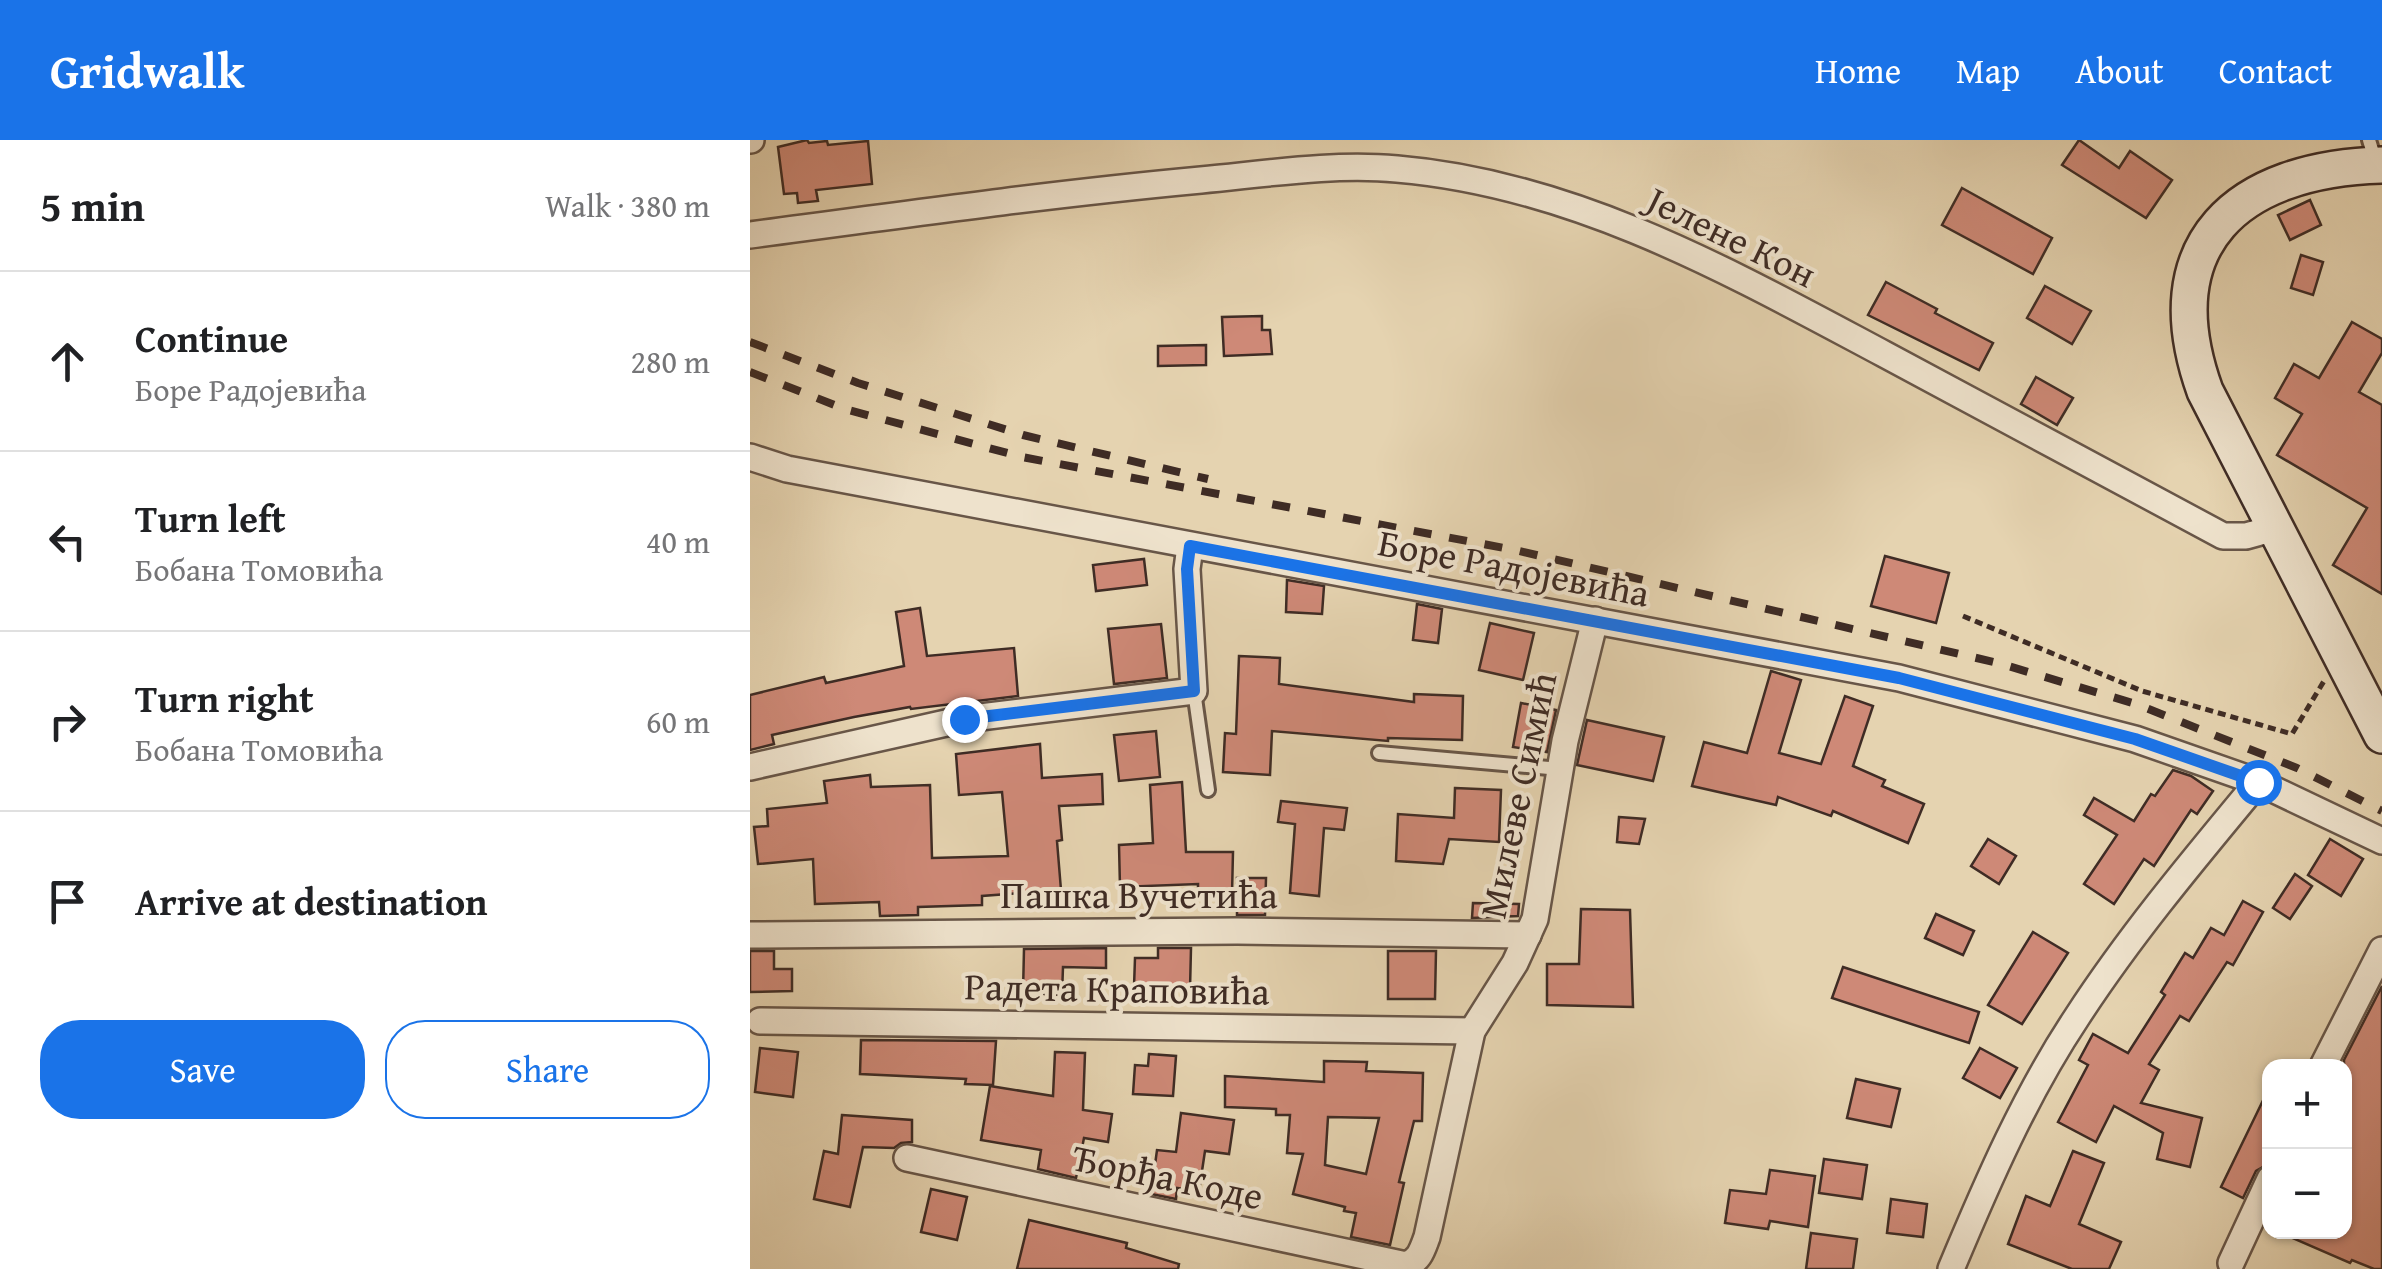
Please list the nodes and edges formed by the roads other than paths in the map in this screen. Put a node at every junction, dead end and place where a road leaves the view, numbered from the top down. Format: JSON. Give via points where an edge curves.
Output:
{"nodes":[{"id":1,"x":2376,"y":157,"type":"edge"},
{"id":2,"x":750,"y":235,"type":"edge"},
{"id":3,"x":750,"y":456,"type":"edge"},
{"id":4,"x":2276,"y":528,"type":"junction"},
{"id":5,"x":1190,"y":546,"type":"junction"},
{"id":6,"x":1594,"y":620,"type":"junction"},
{"id":7,"x":1194,"y":691,"type":"junction"},
{"id":8,"x":2379,"y":719,"type":"edge"},
{"id":9,"x":1379,"y":753,"type":"dead end"},
{"id":10,"x":750,"y":766,"type":"edge"},
{"id":11,"x":1560,"y":770,"type":"junction"},
{"id":12,"x":2258,"y":782,"type":"junction"},
{"id":13,"x":1208,"y":790,"type":"dead end"},
{"id":14,"x":2382,"y":842,"type":"edge"},
{"id":15,"x":750,"y":934,"type":"edge"},
{"id":16,"x":1528,"y":935,"type":"junction"},
{"id":17,"x":2382,"y":950,"type":"edge"},
{"id":18,"x":760,"y":1021,"type":"dead end"},
{"id":19,"x":1472,"y":1031,"type":"junction"},
{"id":20,"x":2327,"y":1059,"type":"edge"},
{"id":21,"x":906,"y":1158,"type":"dead end"},
{"id":22,"x":2262,"y":1195,"type":"edge"},
{"id":23,"x":1413,"y":1262,"type":"joint"},
{"id":24,"x":2231,"y":1263,"type":"dead end"},
{"id":25,"x":1951,"y":1269,"type":"edge"}],
"edges":[{"from":1,"to":4,"type":"main road","via":[[2293,178],[2248,198],[2201,250],[2189,286],[2188,321],[2205,391]]},
{"from":2,"to":4,"type":"street","name":"Јелене Кон","via":[[1072,192],[1304,171],[1394,168],[1446,175],[1574,206],[1727,270],[2222,536]]},
{"from":3,"to":5,"type":"street","name":"Боре Радојевића","via":[[787,469]]},
{"from":4,"to":8,"type":"main road"},
{"from":5,"to":6,"type":"street","name":"Боре Радојевића"},
{"from":5,"to":7,"type":"street"},
{"from":6,"to":11,"type":"street","name":"Милеве Симић"},
{"from":6,"to":12,"type":"street","name":"Боре Радојевића","via":[[2012,705]]},
{"from":7,"to":10,"type":"street","via":[[964,719]]},
{"from":7,"to":13,"type":"lane"},
{"from":9,"to":11,"type":"lane"},
{"from":11,"to":16,"type":"street","name":"Милеве Симић"},
{"from":12,"to":14,"type":"street","name":"Боре Радојевића"},
{"from":12,"to":25,"type":"street","via":[[2075,1019],[2002,1149]]},
{"from":15,"to":16,"type":"street","name":"Пашка Вучетића"},
{"from":16,"to":19,"type":"street","name":"Милеве Симић"},
{"from":17,"to":20,"type":"street"},
{"from":18,"to":19,"type":"street","name":"Радета Краповића"},
{"from":19,"to":23,"type":"street","name":"Милеве Симић","via":[[1427,1236]]},
{"from":21,"to":23,"type":"street","name":"Ђорђа Коде"},
{"from":22,"to":24,"type":"street"}]}
